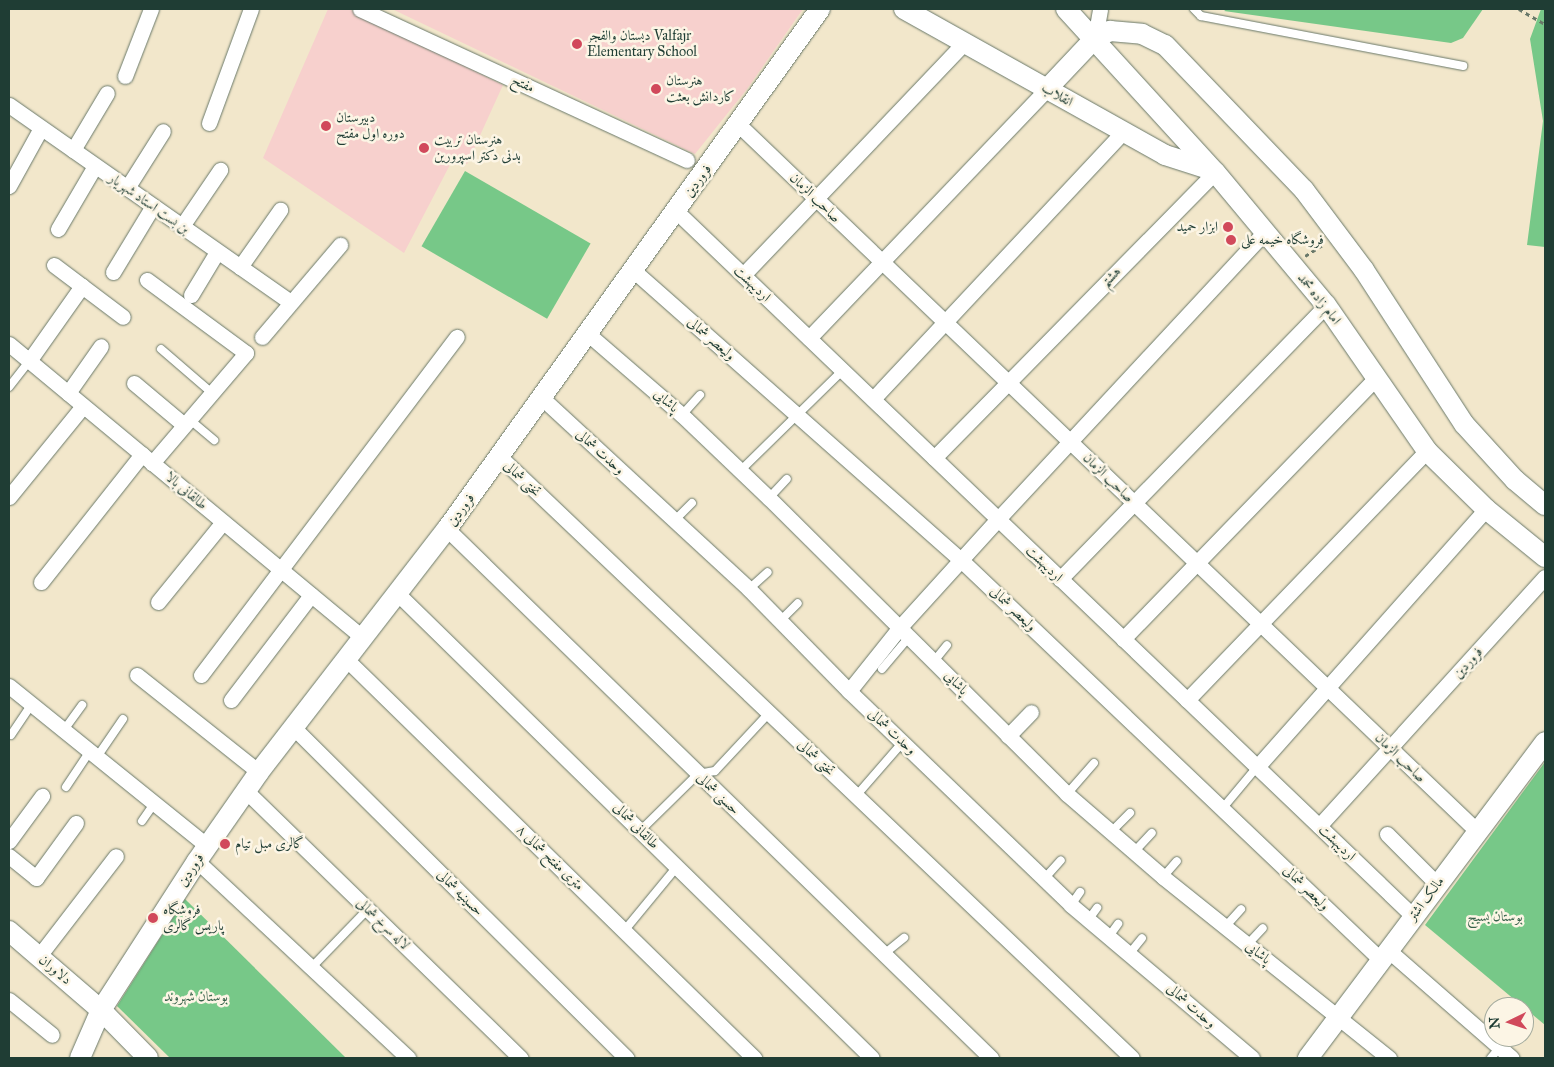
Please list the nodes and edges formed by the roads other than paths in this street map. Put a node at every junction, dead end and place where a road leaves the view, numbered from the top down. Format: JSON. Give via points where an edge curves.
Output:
{"nodes":[{"id":1,"x":152,"y":9,"type":"edge"},
{"id":2,"x":252,"y":9,"type":"edge"},
{"id":3,"x":360,"y":9,"type":"edge"},
{"id":4,"x":820,"y":9,"type":"edge"},
{"id":5,"x":904,"y":9,"type":"edge"},
{"id":6,"x":1066,"y":9,"type":"edge"},
{"id":7,"x":1100,"y":9,"type":"edge"},
{"id":8,"x":1194,"y":9,"type":"edge"},
{"id":9,"x":1208,"y":9,"type":"edge"},
{"id":10,"x":1200,"y":16,"type":"junction"},
{"id":11,"x":1095,"y":38,"type":"junction"},
{"id":12,"x":964,"y":43,"type":"junction"},
{"id":13,"x":1463,"y":66,"type":"dead end"},
{"id":14,"x":125,"y":76,"type":"dead end"},
{"id":15,"x":1046,"y":89,"type":"junction"},
{"id":16,"x":107,"y":93,"type":"dead end"},
{"id":17,"x":9,"y":105,"type":"edge"},
{"id":18,"x":209,"y":124,"type":"dead end"},
{"id":19,"x":739,"y":125,"type":"junction"},
{"id":20,"x":41,"y":128,"type":"junction"},
{"id":21,"x":163,"y":131,"type":"dead end"},
{"id":22,"x":1124,"y":131,"type":"junction"},
{"id":23,"x":72,"y":150,"type":"junction"},
{"id":24,"x":687,"y":160,"type":"dead end"},
{"id":25,"x":96,"y":166,"type":"junction"},
{"id":26,"x":220,"y":170,"type":"dead end"},
{"id":27,"x":1215,"y":172,"type":"junction"},
{"id":28,"x":9,"y":186,"type":"edge"},
{"id":29,"x":127,"y":188,"type":"junction"},
{"id":30,"x":816,"y":198,"type":"junction"},
{"id":31,"x":153,"y":206,"type":"junction"},
{"id":32,"x":280,"y":210,"type":"dead end"},
{"id":33,"x":676,"y":211,"type":"junction"},
{"id":34,"x":182,"y":226,"type":"junction"},
{"id":35,"x":58,"y":229,"type":"dead end"},
{"id":36,"x":1265,"y":232,"type":"junction"},
{"id":37,"x":340,"y":245,"type":"dead end"},
{"id":38,"x":217,"y":252,"type":"junction"},
{"id":39,"x":880,"y":260,"type":"junction"},
{"id":40,"x":54,"y":265,"type":"dead end"},
{"id":41,"x":240,"y":267,"type":"junction"},
{"id":42,"x":633,"y":270,"type":"junction"},
{"id":43,"x":113,"y":272,"type":"dead end"},
{"id":44,"x":742,"y":275,"type":"junction"},
{"id":45,"x":147,"y":280,"type":"dead end"},
{"id":46,"x":82,"y":286,"type":"junction"},
{"id":47,"x":191,"y":295,"type":"dead end"},
{"id":48,"x":290,"y":302,"type":"junction"},
{"id":49,"x":1326,"y":305,"type":"junction"},
{"id":50,"x":123,"y":317,"type":"dead end"},
{"id":51,"x":945,"y":322,"type":"junction"},
{"id":52,"x":587,"y":333,"type":"junction"},
{"id":53,"x":262,"y":337,"type":"dead end"},
{"id":54,"x":457,"y":337,"type":"dead end"},
{"id":55,"x":808,"y":338,"type":"junction"},
{"id":56,"x":9,"y":344,"type":"edge"},
{"id":57,"x":101,"y":346,"type":"dead end"},
{"id":58,"x":161,"y":349,"type":"dead end"},
{"id":59,"x":29,"y":361,"type":"junction"},
{"id":60,"x":842,"y":370,"type":"junction"},
{"id":61,"x":1376,"y":378,"type":"junction"},
{"id":62,"x":134,"y":383,"type":"dead end"},
{"id":63,"x":1008,"y":383,"type":"junction"},
{"id":64,"x":9,"y":387,"type":"edge"},
{"id":65,"x":212,"y":392,"type":"junction"},
{"id":66,"x":68,"y":393,"type":"junction"},
{"id":67,"x":700,"y":394,"type":"dead end"},
{"id":68,"x":541,"y":397,"type":"junction"},
{"id":69,"x":873,"y":400,"type":"junction"},
{"id":70,"x":83,"y":406,"type":"junction"},
{"id":71,"x":682,"y":415,"type":"junction"},
{"id":72,"x":798,"y":416,"type":"junction"},
{"id":73,"x":186,"y":422,"type":"junction"},
{"id":74,"x":214,"y":440,"type":"dead end"},
{"id":75,"x":1070,"y":442,"type":"junction"},
{"id":76,"x":1427,"y":451,"type":"junction"},
{"id":77,"x":500,"y":457,"type":"junction"},
{"id":78,"x":934,"y":458,"type":"junction"},
{"id":79,"x":147,"y":459,"type":"junction"},
{"id":80,"x":740,"y":471,"type":"junction"},
{"id":81,"x":787,"y":480,"type":"dead end"},
{"id":82,"x":9,"y":497,"type":"edge"},
{"id":83,"x":769,"y":498,"type":"junction"},
{"id":84,"x":692,"y":503,"type":"dead end"},
{"id":85,"x":1135,"y":504,"type":"junction"},
{"id":86,"x":1545,"y":505,"type":"edge"},
{"id":87,"x":1486,"y":509,"type":"junction"},
{"id":88,"x":998,"y":519,"type":"junction"},
{"id":89,"x":675,"y":520,"type":"junction"},
{"id":90,"x":223,"y":522,"type":"junction"},
{"id":91,"x":447,"y":529,"type":"junction"},
{"id":92,"x":1545,"y":557,"type":"edge"},
{"id":93,"x":962,"y":560,"type":"junction"},
{"id":94,"x":1197,"y":564,"type":"junction"},
{"id":95,"x":281,"y":570,"type":"junction"},
{"id":96,"x":768,"y":572,"type":"dead end"},
{"id":97,"x":1545,"y":577,"type":"edge"},
{"id":98,"x":1060,"y":579,"type":"junction"},
{"id":99,"x":41,"y":582,"type":"dead end"},
{"id":100,"x":749,"y":589,"type":"junction"},
{"id":101,"x":398,"y":594,"type":"junction"},
{"id":102,"x":312,"y":595,"type":"junction"},
{"id":103,"x":158,"y":602,"type":"dead end"},
{"id":104,"x":798,"y":603,"type":"dead end"},
{"id":105,"x":780,"y":621,"type":"junction"},
{"id":106,"x":1262,"y":625,"type":"junction"},
{"id":107,"x":904,"y":632,"type":"junction"},
{"id":108,"x":363,"y":638,"type":"junction"},
{"id":109,"x":1123,"y":639,"type":"junction"},
{"id":110,"x":946,"y":645,"type":"dead end"},
{"id":111,"x":346,"y":660,"type":"junction"},
{"id":112,"x":934,"y":660,"type":"junction"},
{"id":113,"x":882,"y":669,"type":"dead end"},
{"id":114,"x":137,"y":675,"type":"dead end"},
{"id":115,"x":201,"y":675,"type":"dead end"},
{"id":116,"x":9,"y":686,"type":"edge"},
{"id":117,"x":1328,"y":689,"type":"junction"},
{"id":118,"x":848,"y":692,"type":"junction"},
{"id":119,"x":231,"y":700,"type":"dead end"},
{"id":120,"x":1187,"y":700,"type":"junction"},
{"id":121,"x":32,"y":704,"type":"junction"},
{"id":122,"x":82,"y":705,"type":"dead end"},
{"id":123,"x":1031,"y":712,"type":"dead end"},
{"id":124,"x":769,"y":713,"type":"junction"},
{"id":125,"x":123,"y":720,"type":"dead end"},
{"id":126,"x":293,"y":727,"type":"junction"},
{"id":127,"x":64,"y":730,"type":"junction"},
{"id":128,"x":11,"y":736,"type":"dead end"},
{"id":129,"x":1008,"y":736,"type":"junction"},
{"id":130,"x":903,"y":742,"type":"junction"},
{"id":131,"x":1545,"y":742,"type":"edge"},
{"id":132,"x":1391,"y":749,"type":"junction"},
{"id":133,"x":93,"y":754,"type":"junction"},
{"id":134,"x":1094,"y":763,"type":"dead end"},
{"id":135,"x":1258,"y":767,"type":"junction"},
{"id":136,"x":259,"y":772,"type":"junction"},
{"id":137,"x":698,"y":774,"type":"junction"},
{"id":138,"x":66,"y":787,"type":"dead end"},
{"id":139,"x":246,"y":790,"type":"junction"},
{"id":140,"x":1067,"y":794,"type":"junction"},
{"id":141,"x":42,"y":796,"type":"dead end"},
{"id":142,"x":856,"y":796,"type":"junction"},
{"id":143,"x":154,"y":804,"type":"junction"},
{"id":144,"x":1222,"y":809,"type":"junction"},
{"id":145,"x":1130,"y":813,"type":"dead end"},
{"id":146,"x":142,"y":821,"type":"dead end"},
{"id":147,"x":76,"y":823,"type":"dead end"},
{"id":148,"x":1320,"y":826,"type":"junction"},
{"id":149,"x":641,"y":830,"type":"junction"},
{"id":150,"x":1476,"y":831,"type":"junction"},
{"id":151,"x":1111,"y":832,"type":"junction"},
{"id":152,"x":1152,"y":832,"type":"dead end"},
{"id":153,"x":1387,"y":834,"type":"dead end"},
{"id":154,"x":9,"y":841,"type":"edge"},
{"id":155,"x":1134,"y":852,"type":"junction"},
{"id":156,"x":202,"y":854,"type":"junction"},
{"id":157,"x":9,"y":856,"type":"edge"},
{"id":158,"x":116,"y":856,"type":"dead end"},
{"id":159,"x":1061,"y":860,"type":"dead end"},
{"id":160,"x":1177,"y":861,"type":"dead end"},
{"id":161,"x":676,"y":868,"type":"junction"},
{"id":162,"x":1163,"y":877,"type":"junction"},
{"id":163,"x":1044,"y":878,"type":"junction"},
{"id":164,"x":1437,"y":884,"type":"junction"},
{"id":165,"x":1080,"y":892,"type":"dead end"},
{"id":166,"x":1071,"y":905,"type":"junction"},
{"id":167,"x":368,"y":909,"type":"junction"},
{"id":168,"x":1241,"y":909,"type":"dead end"},
{"id":169,"x":1413,"y":916,"type":"junction"},
{"id":170,"x":1225,"y":927,"type":"junction"},
{"id":171,"x":1264,"y":928,"type":"dead end"},
{"id":172,"x":9,"y":931,"type":"edge"},
{"id":173,"x":624,"y":931,"type":"junction"},
{"id":174,"x":904,"y":938,"type":"dead end"},
{"id":175,"x":1142,"y":938,"type":"dead end"},
{"id":176,"x":1247,"y":945,"type":"junction"},
{"id":177,"x":1130,"y":953,"type":"junction"},
{"id":178,"x":884,"y":954,"type":"junction"},
{"id":179,"x":1384,"y":955,"type":"junction"},
{"id":180,"x":39,"y":956,"type":"junction"},
{"id":181,"x":312,"y":966,"type":"junction"},
{"id":182,"x":9,"y":1000,"type":"edge"},
{"id":183,"x":101,"y":1010,"type":"junction"},
{"id":184,"x":1340,"y":1017,"type":"junction"},
{"id":185,"x":52,"y":1035,"type":"dead end"},
{"id":186,"x":1495,"y":1053,"type":"edge"},
{"id":187,"x":80,"y":1058,"type":"edge"},
{"id":188,"x":148,"y":1058,"type":"edge"},
{"id":189,"x":408,"y":1058,"type":"edge"},
{"id":190,"x":521,"y":1058,"type":"edge"},
{"id":191,"x":626,"y":1058,"type":"edge"},
{"id":192,"x":754,"y":1058,"type":"edge"},
{"id":193,"x":872,"y":1058,"type":"edge"},
{"id":194,"x":991,"y":1058,"type":"edge"},
{"id":195,"x":1132,"y":1058,"type":"edge"},
{"id":196,"x":1252,"y":1058,"type":"edge"},
{"id":197,"x":1308,"y":1058,"type":"edge"},
{"id":198,"x":1389,"y":1058,"type":"edge"},
{"id":199,"x":1512,"y":1058,"type":"edge"}],
"edges":[{"from":1,"to":14,"type":"street"},
{"from":2,"to":18,"type":"street"},
{"from":3,"to":24,"type":"street","name":"مفتح"},
{"from":4,"to":19,"type":"street","name":"فروردین"},
{"from":5,"to":12,"type":"street","name":"انقلاب"},
{"from":6,"to":11,"type":"street","name":"امام زاده محمد"},
{"from":7,"to":11,"type":"street"},
{"from":8,"to":10,"type":"lane"},
{"from":9,"to":10,"type":"lane"},
{"from":10,"to":13,"type":"lane"},
{"from":11,"to":15,"type":"street"},
{"from":11,"to":27,"type":"street","name":"امام زاده محمد"},
{"from":11,"to":86,"type":"street","via":[[1122,31],[1142,34],[1165,44],[1304,190],[1464,424],[1515,480]]},
{"from":12,"to":15,"type":"street","name":"انقلاب"},
{"from":12,"to":30,"type":"street"},
{"from":15,"to":22,"type":"street","name":"انقلاب"},
{"from":15,"to":39,"type":"street"},
{"from":16,"to":23,"type":"street"},
{"from":17,"to":20,"type":"street","name":"بن بست استاد شهریار"},
{"from":19,"to":30,"type":"street","name":"صاحب الزمان"},
{"from":19,"to":33,"type":"street","name":"فروردین"},
{"from":20,"to":23,"type":"street","name":"بن بست استاد شهریار"},
{"from":20,"to":28,"type":"street"},
{"from":21,"to":29,"type":"street"},
{"from":22,"to":27,"type":"street","name":"انقلاب","via":[[1165,154]]},
{"from":22,"to":51,"type":"street"},
{"from":23,"to":25,"type":"street","name":"بن بست استاد شهریار"},
{"from":25,"to":29,"type":"street","name":"بن بست استاد شهریار"},
{"from":25,"to":35,"type":"street"},
{"from":26,"to":34,"type":"street"},
{"from":27,"to":36,"type":"street","name":"امام زاده محمد"},
{"from":27,"to":63,"type":"street","name":"هشتم"},
{"from":29,"to":31,"type":"street","name":"بن بست استاد شهریار"},
{"from":30,"to":39,"type":"street","name":"صاحب الزمان"},
{"from":30,"to":44,"type":"street"},
{"from":31,"to":34,"type":"street","name":"بن بست استاد شهریار"},
{"from":31,"to":43,"type":"street"},
{"from":32,"to":41,"type":"street"},
{"from":33,"to":42,"type":"street","name":"فروردین"},
{"from":33,"to":44,"type":"street","name":"اردیبهشت"},
{"from":34,"to":38,"type":"street","name":"بن بست استاد شهریار"},
{"from":36,"to":49,"type":"street","name":"امام زاده محمد"},
{"from":36,"to":75,"type":"street"},
{"from":37,"to":48,"type":"street"},
{"from":38,"to":41,"type":"street","name":"بن بست استاد شهریار"},
{"from":38,"to":47,"type":"street"},
{"from":39,"to":51,"type":"street","name":"صاحب الزمان"},
{"from":39,"to":55,"type":"street"},
{"from":40,"to":46,"type":"street"},
{"from":41,"to":48,"type":"street","name":"بن بست استاد شهریار"},
{"from":42,"to":52,"type":"street","name":"فروردین"},
{"from":42,"to":72,"type":"street","name":"ولیعصر شمالی"},
{"from":44,"to":55,"type":"street","name":"اردیبهشت"},
{"from":45,"to":65,"type":"street","via":[[246,353]]},
{"from":46,"to":50,"type":"street"},
{"from":46,"to":59,"type":"street"},
{"from":48,"to":53,"type":"street"},
{"from":49,"to":61,"type":"street","name":"امام زاده محمد"},
{"from":49,"to":85,"type":"street"},
{"from":51,"to":63,"type":"street","name":"صاحب الزمان"},
{"from":51,"to":69,"type":"street"},
{"from":52,"to":68,"type":"street","name":"فروردین"},
{"from":52,"to":71,"type":"street","name":"پاشایی"},
{"from":54,"to":95,"type":"street"},
{"from":55,"to":60,"type":"street","name":"اردیبهشت"},
{"from":56,"to":59,"type":"street","name":"طالقانی بالا"},
{"from":57,"to":66,"type":"street"},
{"from":58,"to":65,"type":"lane"},
{"from":59,"to":64,"type":"lane"},
{"from":59,"to":66,"type":"street","name":"طالقانی بالا"},
{"from":60,"to":69,"type":"street","name":"اردیبهشت"},
{"from":60,"to":72,"type":"lane"},
{"from":61,"to":76,"type":"street","name":"امام زاده محمد"},
{"from":61,"to":94,"type":"street"},
{"from":62,"to":73,"type":"street"},
{"from":63,"to":75,"type":"street","name":"صاحب الزمان"},
{"from":63,"to":78,"type":"street","name":"هشتم"},
{"from":65,"to":73,"type":"street"},
{"from":66,"to":70,"type":"street","name":"طالقانی بالا"},
{"from":67,"to":71,"type":"lane"},
{"from":68,"to":77,"type":"street","name":"فروردین"},
{"from":68,"to":89,"type":"street","name":"وحدت شمالی"},
{"from":69,"to":78,"type":"street","name":"اردیبهشت"},
{"from":70,"to":79,"type":"street","name":"طالقانی بالا"},
{"from":70,"to":82,"type":"street"},
{"from":71,"to":80,"type":"street","name":"پاشایی"},
{"from":72,"to":80,"type":"lane"},
{"from":72,"to":93,"type":"street","name":"ولیعصر شمالی"},
{"from":73,"to":74,"type":"lane"},
{"from":73,"to":79,"type":"street"},
{"from":75,"to":85,"type":"street","name":"صاحب الزمان"},
{"from":75,"to":88,"type":"street"},
{"from":76,"to":87,"type":"street","name":"امام زاده محمد"},
{"from":76,"to":106,"type":"street"},
{"from":77,"to":91,"type":"street","name":"فروردین"},
{"from":77,"to":124,"type":"street","name":"تختی شمالی"},
{"from":78,"to":88,"type":"street","name":"اردیبهشت"},
{"from":79,"to":90,"type":"street","name":"طالقانی بالا"},
{"from":79,"to":99,"type":"street"},
{"from":80,"to":83,"type":"street","name":"پاشایی"},
{"from":81,"to":83,"type":"lane"},
{"from":83,"to":107,"type":"street","name":"پاشایی"},
{"from":84,"to":89,"type":"lane"},
{"from":85,"to":94,"type":"street","name":"صاحب الزمان"},
{"from":85,"to":98,"type":"street"},
{"from":87,"to":92,"type":"street","name":"امام زاده محمد"},
{"from":87,"to":117,"type":"street"},
{"from":88,"to":93,"type":"street"},
{"from":88,"to":98,"type":"street","name":"اردیبهشت"},
{"from":89,"to":100,"type":"street","name":"وحدت شمالی"},
{"from":90,"to":95,"type":"street","name":"طالقانی بالا"},
{"from":90,"to":103,"type":"street"},
{"from":91,"to":101,"type":"street","name":"فروردین"},
{"from":91,"to":137,"type":"street","name":"حسنی شمالی"},
{"from":93,"to":107,"type":"street"},
{"from":93,"to":144,"type":"street","name":"ولیعصر شمالی"},
{"from":94,"to":106,"type":"street","name":"صاحب الزمان"},
{"from":94,"to":109,"type":"street"},
{"from":95,"to":102,"type":"street","name":"طالقانی بالا"},
{"from":95,"to":115,"type":"street"},
{"from":96,"to":100,"type":"lane"},
{"from":97,"to":132,"type":"street","name":"فروردین"},
{"from":98,"to":109,"type":"street","name":"اردیبهشت"},
{"from":100,"to":105,"type":"street","name":"وحدت شمالی"},
{"from":101,"to":108,"type":"street","name":"فروردین"},
{"from":101,"to":149,"type":"street","name":"طالقانی شمالی"},
{"from":102,"to":108,"type":"street","name":"طالقانی بالا"},
{"from":102,"to":119,"type":"street"},
{"from":104,"to":105,"type":"lane"},
{"from":105,"to":118,"type":"street","name":"وحدت شمالی"},
{"from":106,"to":117,"type":"street","name":"صاحب الزمان"},
{"from":106,"to":120,"type":"street"},
{"from":107,"to":112,"type":"street","name":"پاشایی"},
{"from":107,"to":113,"type":"lane"},
{"from":107,"to":118,"type":"street"},
{"from":108,"to":111,"type":"street","name":"فروردین"},
{"from":109,"to":120,"type":"street","name":"اردیبهشت"},
{"from":110,"to":112,"type":"lane"},
{"from":111,"to":126,"type":"street","name":"فروردین"},
{"from":111,"to":173,"type":"street","name":"۸ متری مفتح شمالی"},
{"from":112,"to":129,"type":"street","name":"پاشایی"},
{"from":114,"to":136,"type":"street"},
{"from":116,"to":121,"type":"street"},
{"from":117,"to":132,"type":"street","name":"صاحب الزمان"},
{"from":117,"to":135,"type":"street"},
{"from":118,"to":130,"type":"street","name":"وحدت شمالی"},
{"from":120,"to":135,"type":"street","name":"اردیبهشت"},
{"from":121,"to":127,"type":"street"},
{"from":121,"to":128,"type":"lane"},
{"from":122,"to":127,"type":"lane"},
{"from":123,"to":129,"type":"street"},
{"from":124,"to":137,"type":"lane","via":[[716,771]]},
{"from":124,"to":142,"type":"street","name":"تختی شمالی"},
{"from":125,"to":133,"type":"lane"},
{"from":126,"to":136,"type":"street","name":"فروردین"},
{"from":126,"to":191,"type":"street","name":"حسینیه شمالی"},
{"from":127,"to":133,"type":"street"},
{"from":129,"to":140,"type":"street","name":"پاشایی"},
{"from":130,"to":142,"type":"lane"},
{"from":130,"to":163,"type":"street","name":"وحدت شمالی"},
{"from":131,"to":150,"type":"street","name":"مالک اشتر"},
{"from":132,"to":148,"type":"street","name":"فروردین"},
{"from":132,"to":150,"type":"street","name":"صاحب الزمان"},
{"from":133,"to":138,"type":"lane"},
{"from":133,"to":143,"type":"street"},
{"from":134,"to":140,"type":"lane"},
{"from":135,"to":144,"type":"lane"},
{"from":135,"to":148,"type":"street","name":"اردیبهشت"},
{"from":136,"to":139,"type":"street","name":"فروردین"},
{"from":137,"to":149,"type":"lane"},
{"from":137,"to":178,"type":"street","name":"حسنی شمالی"},
{"from":139,"to":156,"type":"street","name":"فروردین"},
{"from":139,"to":167,"type":"street","name":"لاله سرخ شمالی"},
{"from":140,"to":151,"type":"street","name":"پاشایی"},
{"from":141,"to":154,"type":"street"},
{"from":142,"to":195,"type":"street","name":"تختی شمالی"},
{"from":143,"to":146,"type":"lane"},
{"from":143,"to":156,"type":"street"},
{"from":144,"to":179,"type":"street","name":"ولیعصر شمالی"},
{"from":145,"to":151,"type":"lane"},
{"from":147,"to":157,"type":"street","via":[[36,878]]},
{"from":148,"to":169,"type":"street","name":"اردیبهشت"},
{"from":149,"to":161,"type":"street","name":"طالقانی شمالی"},
{"from":150,"to":164,"type":"street","name":"مالک اشتر"},
{"from":151,"to":155,"type":"street","name":"پاشایی"},
{"from":152,"to":155,"type":"lane"},
{"from":153,"to":164,"type":"street"},
{"from":155,"to":162,"type":"street","name":"پاشایی"},
{"from":156,"to":181,"type":"street"},
{"from":156,"to":183,"type":"street","name":"فروردین"},
{"from":158,"to":180,"type":"street"},
{"from":159,"to":163,"type":"lane"},
{"from":160,"to":162,"type":"lane"},
{"from":161,"to":173,"type":"lane"},
{"from":161,"to":193,"type":"street","name":"طالقانی شمالی"},
{"from":162,"to":170,"type":"street","name":"پاشایی"},
{"from":163,"to":166,"type":"street","name":"وحدت شمالی"},
{"from":164,"to":169,"type":"street","name":"مالک اشتر"},
{"from":165,"to":166,"type":"lane"},
{"from":166,"to":177,"type":"street","name":"وحدت شمالی","via":[[1093,914],[1114,930]]},
{"from":167,"to":181,"type":"lane"},
{"from":167,"to":190,"type":"street","name":"لاله سرخ شمالی"},
{"from":168,"to":170,"type":"lane"},
{"from":169,"to":179,"type":"street","name":"مالک اشتر"},
{"from":170,"to":176,"type":"street","name":"پاشایی"},
{"from":171,"to":176,"type":"lane"},
{"from":172,"to":180,"type":"street","name":"دلاوران"},
{"from":173,"to":192,"type":"street","name":"۸ متری مفتح شمالی"},
{"from":174,"to":178,"type":"lane"},
{"from":175,"to":177,"type":"lane"},
{"from":176,"to":184,"type":"street","name":"پاشایی"},
{"from":177,"to":196,"type":"street","name":"وحدت شمالی"},
{"from":178,"to":194,"type":"street","name":"حسنی شمالی"},
{"from":179,"to":184,"type":"street","name":"مالک اشتر"},
{"from":179,"to":186,"type":"street","name":"ولیعصر شمالی"},
{"from":180,"to":183,"type":"street","name":"دلاوران"},
{"from":181,"to":189,"type":"street"},
{"from":182,"to":185,"type":"street"},
{"from":183,"to":187,"type":"street","name":"فروردین"},
{"from":183,"to":188,"type":"street"},
{"from":184,"to":197,"type":"street","name":"مالک اشتر"},
{"from":184,"to":198,"type":"street","name":"پاشایی"},
{"from":186,"to":199,"type":"street","name":"ولیعصر شمالی"}]}
